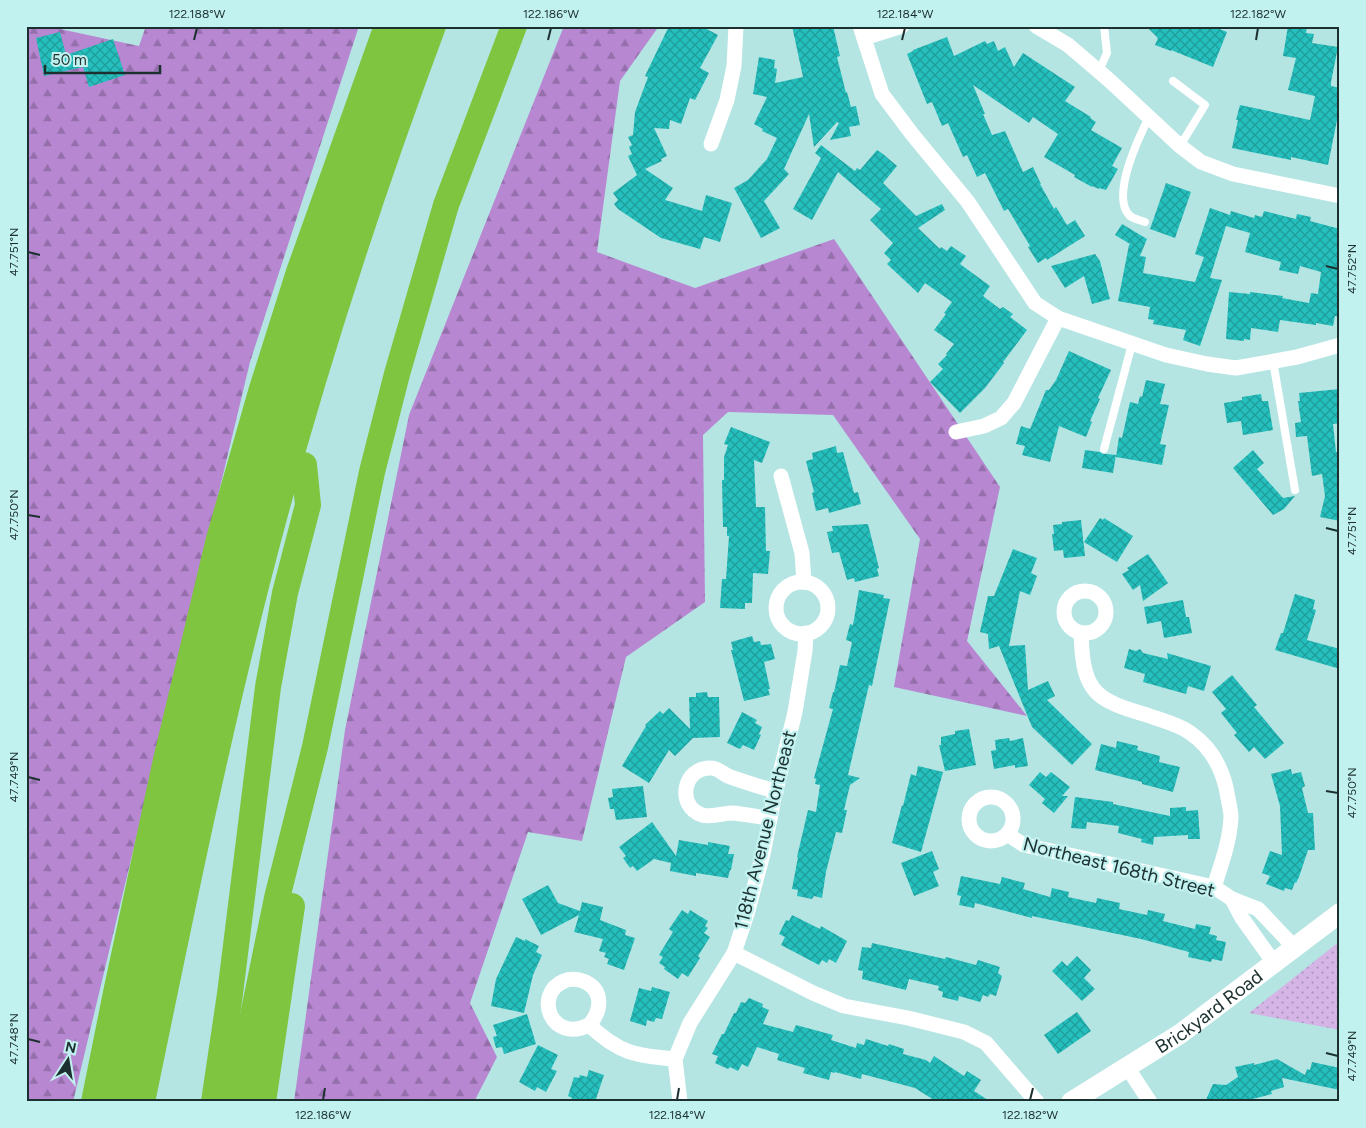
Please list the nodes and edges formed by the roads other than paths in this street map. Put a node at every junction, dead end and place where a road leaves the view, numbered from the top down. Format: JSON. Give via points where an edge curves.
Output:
{"nodes":[{"id":1,"x":387,"y":26,"type":"edge"},
{"id":2,"x":412,"y":26,"type":"edge"},
{"id":3,"x":433,"y":26,"type":"edge"},
{"id":4,"x":448,"y":26,"type":"edge"},
{"id":5,"x":514,"y":26,"type":"edge"},
{"id":6,"x":736,"y":26,"type":"edge"},
{"id":7,"x":902,"y":26,"type":"edge"},
{"id":8,"x":1036,"y":26,"type":"edge"},
{"id":9,"x":1104,"y":26,"type":"edge"},
{"id":10,"x":862,"y":32,"type":"edge"},
{"id":11,"x":1099,"y":71,"type":"junction"},
{"id":12,"x":1173,"y":80,"type":"dead end"},
{"id":13,"x":1149,"y":116,"type":"junction"},
{"id":14,"x":711,"y":144,"type":"dead end"},
{"id":15,"x":1180,"y":146,"type":"junction"},
{"id":16,"x":1340,"y":196,"type":"edge"},
{"id":17,"x":1145,"y":222,"type":"dead end"},
{"id":18,"x":1058,"y":318,"type":"junction"},
{"id":19,"x":1132,"y":344,"type":"junction"},
{"id":20,"x":1340,"y":345,"type":"edge"},
{"id":21,"x":1273,"y":361,"type":"junction"},
{"id":22,"x":956,"y":432,"type":"dead end"},
{"id":23,"x":1104,"y":448,"type":"dead end"},
{"id":24,"x":304,"y":465,"type":"junction"},
{"id":25,"x":781,"y":476,"type":"dead end"},
{"id":26,"x":1295,"y":490,"type":"dead end"},
{"id":27,"x":804,"y":582,"type":"junction"},
{"id":28,"x":806,"y":633,"type":"junction"},
{"id":29,"x":1081,"y":633,"type":"dead end"},
{"id":30,"x":315,"y":747,"type":"junction"},
{"id":31,"x":776,"y":792,"type":"junction"},
{"id":32,"x":770,"y":818,"type":"junction"},
{"id":33,"x":1007,"y":834,"type":"dead end"},
{"id":34,"x":1214,"y":888,"type":"junction"},
{"id":35,"x":1232,"y":899,"type":"junction"},
{"id":36,"x":1340,"y":913,"type":"edge"},
{"id":37,"x":1294,"y":947,"type":"junction"},
{"id":38,"x":734,"y":952,"type":"junction"},
{"id":39,"x":1274,"y":962,"type":"junction"},
{"id":40,"x":589,"y":1025,"type":"dead end"},
{"id":41,"x":675,"y":1059,"type":"junction"},
{"id":42,"x":1127,"y":1067,"type":"junction"},
{"id":43,"x":94,"y":1102,"type":"edge"},
{"id":44,"x":116,"y":1102,"type":"edge"},
{"id":45,"x":142,"y":1102,"type":"edge"},
{"id":46,"x":156,"y":1102,"type":"edge"},
{"id":47,"x":214,"y":1102,"type":"edge"},
{"id":48,"x":238,"y":1102,"type":"edge"},
{"id":49,"x":263,"y":1102,"type":"edge"},
{"id":50,"x":680,"y":1102,"type":"edge"},
{"id":51,"x":1037,"y":1102,"type":"edge"},
{"id":52,"x":1071,"y":1102,"type":"edge"},
{"id":53,"x":1150,"y":1102,"type":"edge"}],
"edges":[{"from":1,"to":43,"type":"highway","via":[[299,272],[219,539],[166,760]]},
{"from":2,"to":44,"type":"highway","via":[[318,290],[254,502],[185,780]]},
{"from":3,"to":45,"type":"highway","via":[[333,315],[273,523],[231,689]]},
{"from":4,"to":24,"type":"highway"},
{"from":5,"to":30,"type":"highway","via":[[446,206],[397,374],[372,472]]},
{"from":6,"to":14,"type":"street","via":[[734,66],[727,100]]},
{"from":7,"to":10,"type":"street"},
{"from":8,"to":11,"type":"street","via":[[1068,45]]},
{"from":9,"to":11,"type":"lane","via":[[1107,53]]},
{"from":10,"to":18,"type":"street","via":[[882,94],[968,202],[1035,303]]},
{"from":11,"to":13,"type":"street"},
{"from":12,"to":15,"type":"lane","via":[[1205,105]]},
{"from":13,"to":15,"type":"street"},
{"from":13,"to":17,"type":"lane","via":[[1132,152],[1124,198],[1126,211],[1132,218]]},
{"from":15,"to":16,"type":"street","via":[[1201,162],[1233,174]]},
{"from":18,"to":19,"type":"street"},
{"from":18,"to":22,"type":"street","via":[[1014,403],[1001,418],[984,426]]},
{"from":19,"to":21,"type":"street","via":[[1166,355],[1236,368]]},
{"from":19,"to":23,"type":"lane"},
{"from":20,"to":21,"type":"street"},
{"from":21,"to":26,"type":"lane"},
{"from":24,"to":46,"type":"highway","via":[[220,806]]},
{"from":24,"to":47,"type":"highway","via":[[308,506],[285,592],[268,687]]},
{"from":25,"to":27,"type":"street","via":[[802,553]]},
{"from":27,"to":28,"type":"street","via":[[819,588],[828,608],[824,622]]},
{"from":27,"to":28,"type":"street","via":[[785,588],[776,608],[785,627]]},
{"from":28,"to":31,"type":"street","name":"118th Avenue Northeast","via":[[795,712]]},
{"from":29,"to":34,"type":"street","via":[[1082,659],[1093,689],[1122,708],[1189,731],[1209,749],[1222,770],[1231,816]]},
{"from":30,"to":48,"type":"highway","via":[[277,898],[250,1024]]},
{"from":30,"to":49,"type":"highway"},
{"from":31,"to":32,"type":"street","name":"118th Avenue Northeast"},
{"from":31,"to":32,"type":"street","via":[[711,768],[693,774],[686,785],[686,799],[700,814],[730,813]]},
{"from":32,"to":38,"type":"street","name":"118th Avenue Northeast","via":[[761,863]]},
{"from":33,"to":34,"type":"street","name":"Northeast 168th Street","via":[[1024,846]]},
{"from":34,"to":35,"type":"street","name":"Northeast 168th Street"},
{"from":35,"to":37,"type":"street","name":"Northeast 168th Street","via":[[1258,909]]},
{"from":35,"to":39,"type":"street","name":"Northeast 168th Street"},
{"from":36,"to":37,"type":"street","name":"Brickyard Road"},
{"from":37,"to":39,"type":"street","name":"Brickyard Road"},
{"from":38,"to":41,"type":"street","name":"118th Avenue Northeast","via":[[690,1023]]},
{"from":38,"to":51,"type":"street","via":[[844,1006],[964,1032],[986,1043]]},
{"from":39,"to":42,"type":"street","name":"Brickyard Road","via":[[1180,1034]]},
{"from":40,"to":41,"type":"street","via":[[626,1052]]},
{"from":41,"to":50,"type":"street","name":"118th Avenue Northeast"},
{"from":42,"to":52,"type":"street","name":"Brickyard Road"},
{"from":42,"to":53,"type":"street"}]}
